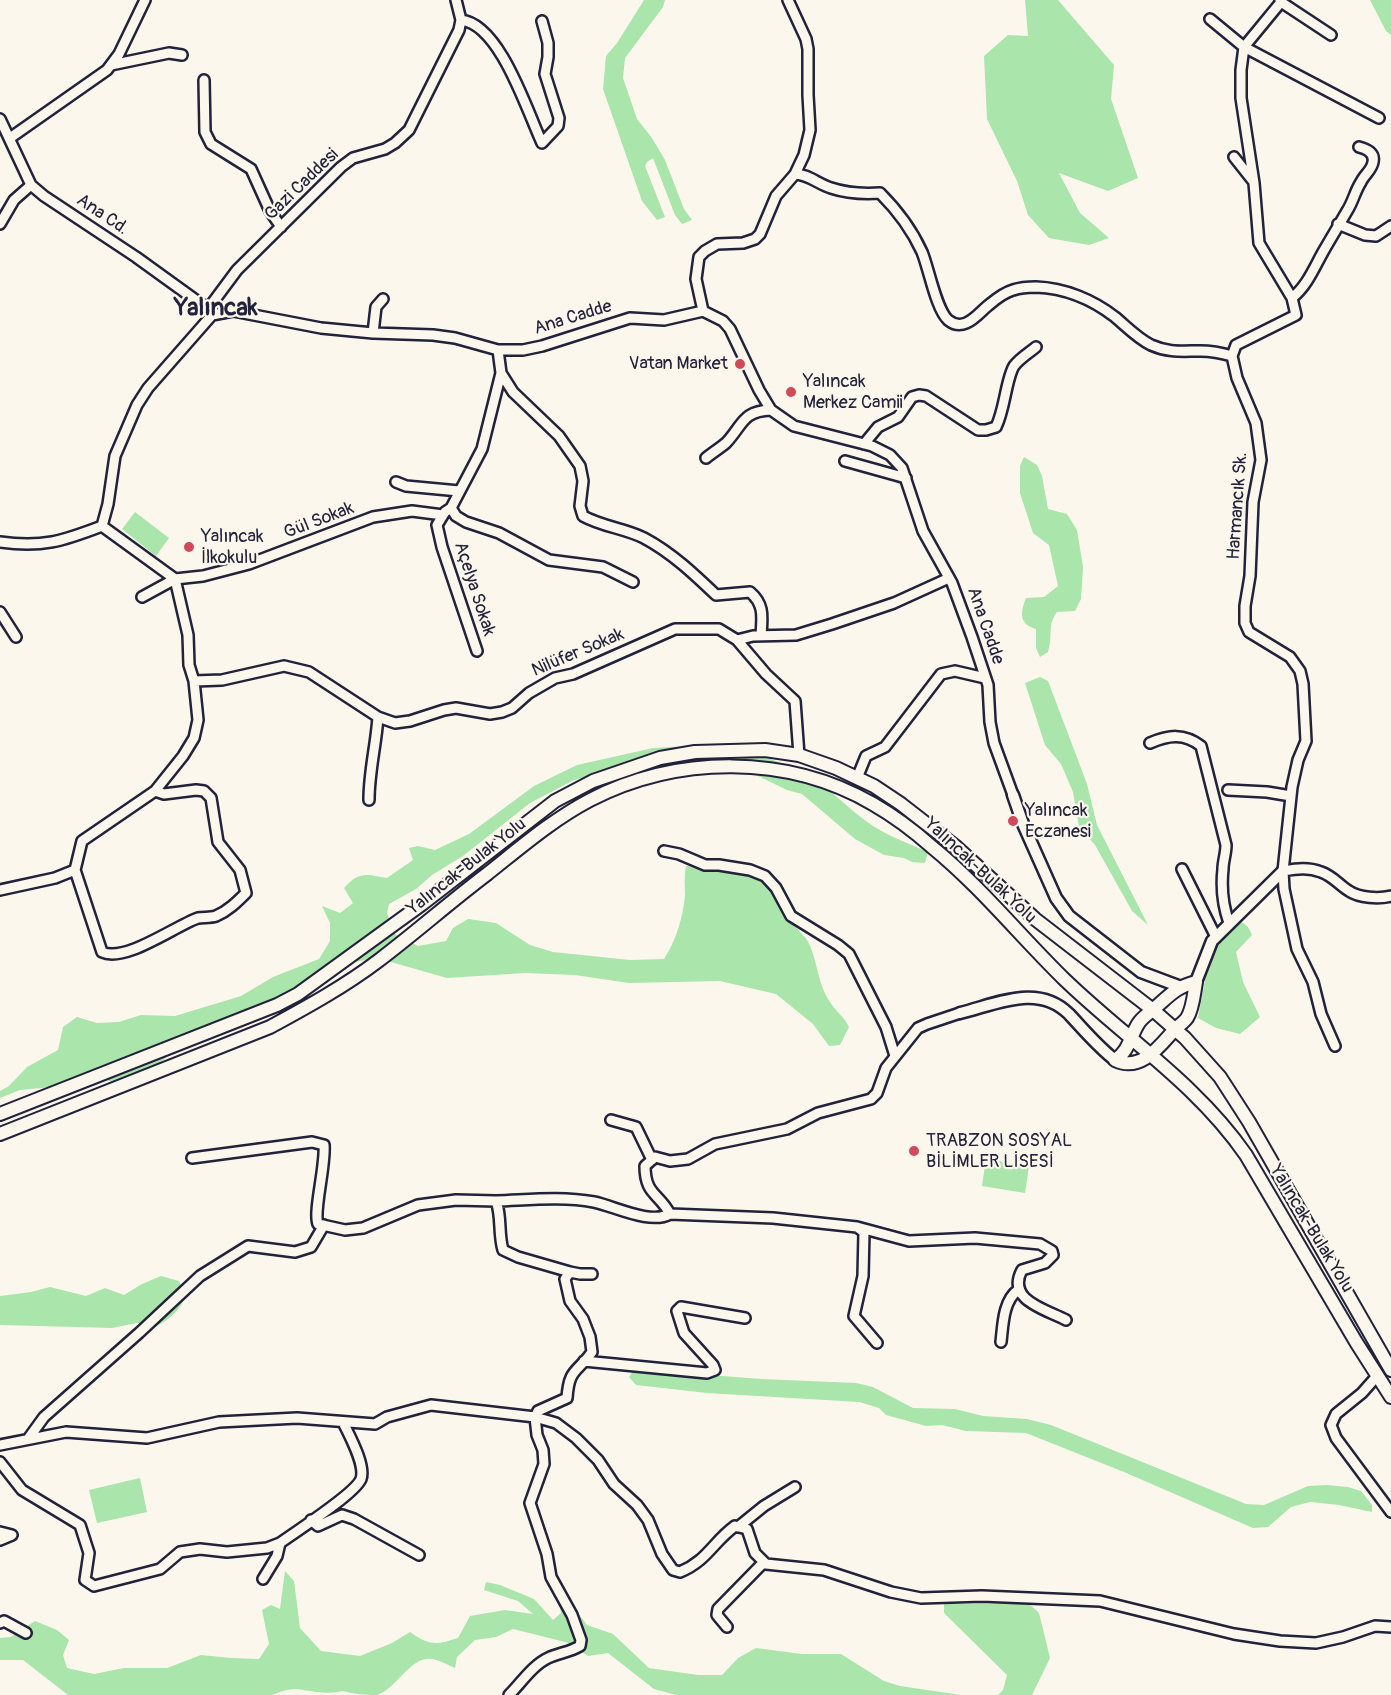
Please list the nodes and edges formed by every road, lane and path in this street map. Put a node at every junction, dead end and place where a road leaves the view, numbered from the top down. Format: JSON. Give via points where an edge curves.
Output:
{"nodes":[{"id":1,"x":146,"y":0,"type":"edge"},
{"id":2,"x":456,"y":0,"type":"edge"},
{"id":3,"x":788,"y":0,"type":"edge"},
{"id":4,"x":1280,"y":1,"type":"edge"},
{"id":5,"x":1210,"y":19,"type":"dead end"},
{"id":6,"x":461,"y":20,"type":"junction"},
{"id":7,"x":542,"y":21,"type":"dead end"},
{"id":8,"x":1331,"y":35,"type":"dead end"},
{"id":9,"x":1244,"y":47,"type":"junction"},
{"id":10,"x":182,"y":55,"type":"dead end"},
{"id":11,"x":111,"y":65,"type":"junction"},
{"id":12,"x":204,"y":80,"type":"dead end"},
{"id":13,"x":1379,"y":118,"type":"dead end"},
{"id":14,"x":0,"y":119,"type":"edge"},
{"id":15,"x":10,"y":138,"type":"junction"},
{"id":16,"x":1359,"y":147,"type":"dead end"},
{"id":17,"x":1234,"y":157,"type":"dead end"},
{"id":18,"x":795,"y":174,"type":"junction"},
{"id":19,"x":1254,"y":183,"type":"junction"},
{"id":20,"x":31,"y":185,"type":"junction"},
{"id":21,"x":0,"y":224,"type":"edge"},
{"id":22,"x":1338,"y":224,"type":"junction"},
{"id":23,"x":1391,"y":226,"type":"edge"},
{"id":24,"x":281,"y":227,"type":"junction"},
{"id":25,"x":1292,"y":298,"type":"junction"},
{"id":26,"x":383,"y":299,"type":"dead end"},
{"id":27,"x":703,"y":311,"type":"junction"},
{"id":28,"x":210,"y":312,"type":"junction"},
{"id":29,"x":373,"y":333,"type":"junction"},
{"id":30,"x":1036,"y":347,"type":"dead end"},
{"id":31,"x":498,"y":350,"type":"junction"},
{"id":32,"x":1232,"y":356,"type":"junction"},
{"id":33,"x":501,"y":373,"type":"junction"},
{"id":34,"x":771,"y":410,"type":"junction"},
{"id":35,"x":864,"y":444,"type":"junction"},
{"id":36,"x":706,"y":458,"type":"dead end"},
{"id":37,"x":845,"y":461,"type":"dead end"},
{"id":38,"x":906,"y":478,"type":"junction"},
{"id":39,"x":396,"y":482,"type":"dead end"},
{"id":40,"x":459,"y":492,"type":"junction"},
{"id":41,"x":451,"y":508,"type":"junction"},
{"id":42,"x":443,"y":516,"type":"junction"},
{"id":43,"x":102,"y":526,"type":"junction"},
{"id":44,"x":0,"y":542,"type":"edge"},
{"id":45,"x":949,"y":578,"type":"junction"},
{"id":46,"x":175,"y":579,"type":"junction"},
{"id":47,"x":633,"y":582,"type":"dead end"},
{"id":48,"x":142,"y":597,"type":"dead end"},
{"id":49,"x":0,"y":612,"type":"edge"},
{"id":50,"x":761,"y":636,"type":"junction"},
{"id":51,"x":16,"y":638,"type":"dead end"},
{"id":52,"x":737,"y":640,"type":"junction"},
{"id":53,"x":477,"y":651,"type":"dead end"},
{"id":54,"x":985,"y":678,"type":"junction"},
{"id":55,"x":194,"y":681,"type":"junction"},
{"id":56,"x":378,"y":717,"type":"junction"},
{"id":57,"x":1150,"y":743,"type":"dead end"},
{"id":58,"x":800,"y":754,"type":"junction"},
{"id":59,"x":857,"y":778,"type":"junction"},
{"id":60,"x":1228,"y":790,"type":"dead end"},
{"id":61,"x":155,"y":791,"type":"junction"},
{"id":62,"x":1013,"y":795,"type":"joint"},
{"id":63,"x":1291,"y":796,"type":"junction"},
{"id":64,"x":369,"y":800,"type":"dead end"},
{"id":65,"x":664,"y":851,"type":"dead end"},
{"id":66,"x":1182,"y":868,"type":"dead end"},
{"id":67,"x":75,"y":870,"type":"junction"},
{"id":68,"x":1283,"y":871,"type":"junction"},
{"id":69,"x":0,"y":890,"type":"edge"},
{"id":70,"x":1391,"y":896,"type":"edge"},
{"id":71,"x":1229,"y":923,"type":"junction"},
{"id":72,"x":1216,"y":937,"type":"junction"},
{"id":73,"x":1196,"y":982,"type":"junction"},
{"id":74,"x":1181,"y":987,"type":"junction"},
{"id":75,"x":1153,"y":1010,"type":"junction"},
{"id":76,"x":960,"y":1013,"type":"joint"},
{"id":77,"x":1175,"y":1029,"type":"junction"},
{"id":78,"x":1132,"y":1039,"type":"junction"},
{"id":79,"x":1335,"y":1046,"type":"dead end"},
{"id":80,"x":1152,"y":1054,"type":"junction"},
{"id":81,"x":895,"y":1056,"type":"junction"},
{"id":82,"x":1115,"y":1060,"type":"junction"},
{"id":83,"x":0,"y":1114,"type":"edge"},
{"id":84,"x":612,"y":1120,"type":"dead end"},
{"id":85,"x":0,"y":1134,"type":"edge"},
{"id":86,"x":192,"y":1158,"type":"dead end"},
{"id":87,"x":651,"y":1160,"type":"junction"},
{"id":88,"x":496,"y":1201,"type":"junction"},
{"id":89,"x":670,"y":1214,"type":"junction"},
{"id":90,"x":324,"y":1226,"type":"junction"},
{"id":91,"x":857,"y":1227,"type":"junction"},
{"id":92,"x":570,"y":1272,"type":"junction"},
{"id":93,"x":592,"y":1274,"type":"dead end"},
{"id":94,"x":1018,"y":1290,"type":"junction"},
{"id":95,"x":745,"y":1318,"type":"dead end"},
{"id":96,"x":1066,"y":1320,"type":"dead end"},
{"id":97,"x":1001,"y":1342,"type":"dead end"},
{"id":98,"x":877,"y":1343,"type":"dead end"},
{"id":99,"x":584,"y":1361,"type":"junction"},
{"id":100,"x":1391,"y":1370,"type":"edge"},
{"id":101,"x":1377,"y":1376,"type":"junction"},
{"id":102,"x":1391,"y":1397,"type":"edge"},
{"id":103,"x":535,"y":1417,"type":"junction"},
{"id":104,"x":343,"y":1422,"type":"junction"},
{"id":105,"x":28,"y":1439,"type":"junction"},
{"id":106,"x":0,"y":1445,"type":"edge"},
{"id":107,"x":0,"y":1462,"type":"edge"},
{"id":108,"x":795,"y":1487,"type":"dead end"},
{"id":109,"x":1391,"y":1512,"type":"edge"},
{"id":110,"x":311,"y":1520,"type":"junction"},
{"id":111,"x":738,"y":1527,"type":"junction"},
{"id":112,"x":0,"y":1532,"type":"edge"},
{"id":113,"x":0,"y":1540,"type":"edge"},
{"id":114,"x":280,"y":1544,"type":"junction"},
{"id":115,"x":419,"y":1555,"type":"dead end"},
{"id":116,"x":764,"y":1562,"type":"junction"},
{"id":117,"x":263,"y":1580,"type":"dead end"},
{"id":118,"x":0,"y":1623,"type":"edge"},
{"id":119,"x":727,"y":1627,"type":"dead end"},
{"id":120,"x":1391,"y":1627,"type":"edge"},
{"id":121,"x":26,"y":1633,"type":"dead end"},
{"id":122,"x":509,"y":1695,"type":"edge"}],
"edges":[{"from":1,"to":11,"type":"street"},
{"from":2,"to":6,"type":"street"},
{"from":3,"to":18,"type":"street","via":[[808,49],[810,130]]},
{"from":4,"to":8,"type":"street"},
{"from":4,"to":9,"type":"street"},
{"from":5,"to":9,"type":"street"},
{"from":6,"to":7,"type":"street","via":[[471,22],[500,52],[542,143],[558,126],[559,118],[544,74],[548,43]]},
{"from":6,"to":24,"type":"street","name":"Gazi Caddesi","via":[[409,130],[385,149],[353,158],[341,167]]},
{"from":9,"to":13,"type":"street"},
{"from":9,"to":19,"type":"street","via":[[1240,98]]},
{"from":10,"to":11,"type":"street","via":[[169,53]]},
{"from":11,"to":15,"type":"street"},
{"from":12,"to":24,"type":"street","via":[[205,132],[211,144],[251,169]]},
{"from":14,"to":15,"type":"street"},
{"from":15,"to":20,"type":"street"},
{"from":16,"to":22,"type":"street","via":[[1371,153],[1373,166],[1361,180]]},
{"from":17,"to":19,"type":"street"},
{"from":18,"to":27,"type":"street","via":[[776,196],[760,234],[743,243],[717,244],[699,257],[696,279]]},
{"from":18,"to":32,"type":"street","via":[[831,188],[880,193],[922,252],[941,308],[949,320],[969,322],[1013,290],[1035,287],[1086,298],[1151,345],[1177,352]]},
{"from":19,"to":25,"type":"street","via":[[1258,243]]},
{"from":20,"to":21,"type":"street","via":[[14,201]]},
{"from":20,"to":28,"type":"street","name":"Ana Cd."},
{"from":22,"to":23,"type":"street","via":[[1376,237]]},
{"from":22,"to":25,"type":"street","via":[[1309,278]]},
{"from":24,"to":28,"type":"street","name":"Gazi Caddesi","via":[[237,270]]},
{"from":25,"to":32,"type":"street","via":[[1296,315],[1236,345]]},
{"from":26,"to":29,"type":"street","via":[[376,307]]},
{"from":27,"to":31,"type":"street","name":"Ana Cadde","via":[[664,320],[630,318],[542,346]]},
{"from":27,"to":34,"type":"street","name":"Ana Cadde","via":[[730,329]]},
{"from":28,"to":29,"type":"street","name":"Ana Cadde","via":[[233,311],[321,328]]},
{"from":28,"to":43,"type":"street","via":[[148,388],[133,414],[115,456]]},
{"from":29,"to":31,"type":"street","name":"Ana Cadde","via":[[455,338]]},
{"from":30,"to":35,"type":"street","via":[[1012,369],[996,427],[978,430],[919,395],[912,397],[898,417],[878,427]]},
{"from":31,"to":33,"type":"street"},
{"from":32,"to":63,"type":"street","name":"Harmancık Sk.","via":[[1256,423],[1262,460],[1253,502],[1245,623],[1249,632],[1290,657],[1303,684],[1306,741]]},
{"from":33,"to":40,"type":"street","via":[[482,448]]},
{"from":33,"to":50,"type":"street","via":[[513,392],[559,436],[580,465],[583,516],[644,538],[682,563],[716,595],[750,592],[759,600]]},
{"from":34,"to":35,"type":"street","name":"Ana Cadde","via":[[794,426]]},
{"from":34,"to":36,"type":"street","via":[[748,415],[725,443]]},
{"from":35,"to":38,"type":"street","name":"Ana Cadde","via":[[890,455]]},
{"from":37,"to":38,"type":"street"},
{"from":38,"to":45,"type":"street","name":"Ana Cadde","via":[[923,531]]},
{"from":39,"to":40,"type":"street"},
{"from":40,"to":41,"type":"street"},
{"from":41,"to":42,"type":"street"},
{"from":41,"to":47,"type":"street","via":[[466,522],[499,533],[549,560],[603,567]]},
{"from":42,"to":46,"type":"street","name":"Gül Sokak","via":[[412,511],[373,518],[249,564]]},
{"from":42,"to":53,"type":"street","name":"Açelya Sokak","via":[[437,525],[442,547]]},
{"from":43,"to":44,"type":"street","via":[[42,545]]},
{"from":43,"to":46,"type":"street"},
{"from":45,"to":50,"type":"street","via":[[894,603],[832,624],[795,635]]},
{"from":45,"to":54,"type":"street","name":"Ana Cadde"},
{"from":46,"to":48,"type":"street","name":"Gül Sokak"},
{"from":46,"to":55,"type":"street"},
{"from":49,"to":51,"type":"street"},
{"from":50,"to":52,"type":"street"},
{"from":52,"to":56,"type":"street","name":"Nilüfer Sokak","via":[[719,629],[675,629],[573,674],[555,678],[502,712],[490,714],[456,708],[395,723]]},
{"from":52,"to":58,"type":"street","via":[[766,675],[795,701]]},
{"from":54,"to":59,"type":"street","via":[[963,672],[941,674],[885,747],[866,756]]},
{"from":54,"to":62,"type":"street","name":"Ana Cadde","via":[[994,743]]},
{"from":55,"to":56,"type":"street","name":"Nilüfer Sokak","via":[[222,680],[284,666],[309,672]]},
{"from":55,"to":61,"type":"street","via":[[198,720],[194,738]]},
{"from":56,"to":64,"type":"street"},
{"from":57,"to":71,"type":"street","via":[[1165,736],[1179,736],[1201,746],[1226,845],[1224,910]]},
{"from":58,"to":59,"type":"main road","name":"Yalıncak-Bulak Yolu"},
{"from":58,"to":83,"type":"main road","name":"Yalıncak-Bulak Yolu","via":[[765,750],[695,752],[660,758],[593,781],[555,801],[298,994]]},
{"from":59,"to":75,"type":"main road","name":"Yalıncak-Bulak Yolu","via":[[901,804],[955,846],[1035,919]]},
{"from":60,"to":63,"type":"street"},
{"from":61,"to":67,"type":"street","via":[[82,841]]},
{"from":61,"to":67,"type":"street","via":[[204,791],[211,798],[218,843],[240,870],[246,893],[233,906],[215,916],[198,918],[135,949],[108,954],[102,952]]},
{"from":62,"to":74,"type":"street","via":[[1056,898],[1069,916],[1142,972]]},
{"from":63,"to":68,"type":"street","name":"Harmancık Sk."},
{"from":65,"to":81,"type":"street","via":[[705,866],[750,870],[765,876],[791,916],[849,954],[886,1027]]},
{"from":66,"to":72,"type":"street"},
{"from":67,"to":69,"type":"street"},
{"from":68,"to":70,"type":"street","via":[[1308,868],[1333,878],[1350,892]]},
{"from":68,"to":71,"type":"street"},
{"from":68,"to":79,"type":"street","name":"Harmancık Sk.","via":[[1297,949]]},
{"from":71,"to":72,"type":"street"},
{"from":72,"to":73,"type":"street"},
{"from":73,"to":74,"type":"main road"},
{"from":73,"to":77,"type":"main road","via":[[1187,1017]]},
{"from":74,"to":75,"type":"main road"},
{"from":75,"to":77,"type":"main road","name":"Yalıncak-Bulak Yolu"},
{"from":75,"to":78,"type":"main road","via":[[1139,1023]]},
{"from":76,"to":81,"type":"street","via":[[918,1028]]},
{"from":76,"to":82,"type":"street","via":[[1022,997],[1051,1000]]},
{"from":77,"to":80,"type":"main road"},
{"from":77,"to":100,"type":"main road","name":"Yalıncak-Bulak Yolu","via":[[1211,1065],[1243,1113]]},
{"from":78,"to":80,"type":"main road","name":"Yalıncak-Bulak Yolu"},
{"from":78,"to":82,"type":"main road"},
{"from":78,"to":85,"type":"main road","name":"Yalıncak-Bulak Yolu","via":[[1064,979],[934,848],[896,819],[825,782],[796,774],[715,765],[665,771],[639,779],[567,812],[378,961],[270,1027]]},
{"from":80,"to":82,"type":"main road","via":[[1130,1063]]},
{"from":80,"to":101,"type":"main road","name":"Yalıncak-Bulak Yolu","via":[[1210,1108],[1240,1147]]},
{"from":81,"to":87,"type":"street","via":[[871,1099],[818,1113],[787,1129],[715,1144],[688,1160]]},
{"from":84,"to":87,"type":"street","via":[[636,1127]]},
{"from":86,"to":90,"type":"street","via":[[312,1142],[324,1145],[315,1217]]},
{"from":87,"to":89,"type":"street","via":[[645,1166],[649,1190]]},
{"from":88,"to":89,"type":"street","via":[[594,1202],[634,1215]]},
{"from":88,"to":90,"type":"street","via":[[456,1200],[418,1205],[363,1228]]},
{"from":88,"to":92,"type":"street","via":[[503,1250]]},
{"from":89,"to":91,"type":"street","via":[[773,1218]]},
{"from":90,"to":105,"type":"street","via":[[311,1248],[295,1251],[248,1246],[200,1276],[44,1417]]},
{"from":91,"to":94,"type":"street","via":[[909,1241],[975,1238],[1040,1244],[1052,1251],[1053,1256],[1045,1263],[1022,1270],[1016,1281]]},
{"from":91,"to":98,"type":"street","via":[[864,1232],[863,1276],[855,1316]]},
{"from":92,"to":93,"type":"street"},
{"from":92,"to":99,"type":"street","via":[[565,1280],[570,1301],[590,1337],[592,1352]]},
{"from":94,"to":96,"type":"street","via":[[1025,1299]]},
{"from":94,"to":97,"type":"street","via":[[1004,1313]]},
{"from":95,"to":99,"type":"street","via":[[681,1307],[677,1311],[684,1333],[713,1365],[715,1370],[707,1373]]},
{"from":99,"to":103,"type":"street","via":[[568,1380],[567,1398],[537,1411]]},
{"from":101,"to":102,"type":"main road","name":"Yalıncak-Bulak Yolu"},
{"from":101,"to":109,"type":"street","via":[[1336,1414],[1331,1425],[1336,1438]]},
{"from":103,"to":104,"type":"street","via":[[431,1405],[375,1424]]},
{"from":103,"to":111,"type":"street","via":[[556,1423],[598,1460],[614,1484],[648,1520],[673,1570],[694,1567],[726,1533]]},
{"from":103,"to":122,"type":"street","via":[[544,1464],[530,1503],[551,1577],[581,1640],[580,1646],[538,1664]]},
{"from":104,"to":105,"type":"street","via":[[297,1418],[219,1422],[147,1438],[66,1432]]},
{"from":104,"to":110,"type":"street","via":[[355,1447],[361,1479],[349,1494]]},
{"from":105,"to":106,"type":"street"},
{"from":107,"to":114,"type":"street","via":[[22,1490],[80,1525],[89,1553],[85,1580],[94,1586],[160,1569],[180,1552],[227,1552]]},
{"from":108,"to":111,"type":"street"},
{"from":110,"to":114,"type":"street"},
{"from":110,"to":115,"type":"street","via":[[318,1526],[342,1515]]},
{"from":111,"to":116,"type":"street","via":[[747,1529],[755,1553]]},
{"from":112,"to":113,"type":"street","via":[[12,1535]]},
{"from":114,"to":117,"type":"street"},
{"from":116,"to":119,"type":"street","via":[[718,1609],[717,1615]]},
{"from":116,"to":120,"type":"street","via":[[825,1570],[921,1598],[982,1596],[1100,1601],[1234,1634],[1280,1641],[1316,1642],[1375,1626]]},
{"from":118,"to":121,"type":"street","via":[[4,1621]]}]}
